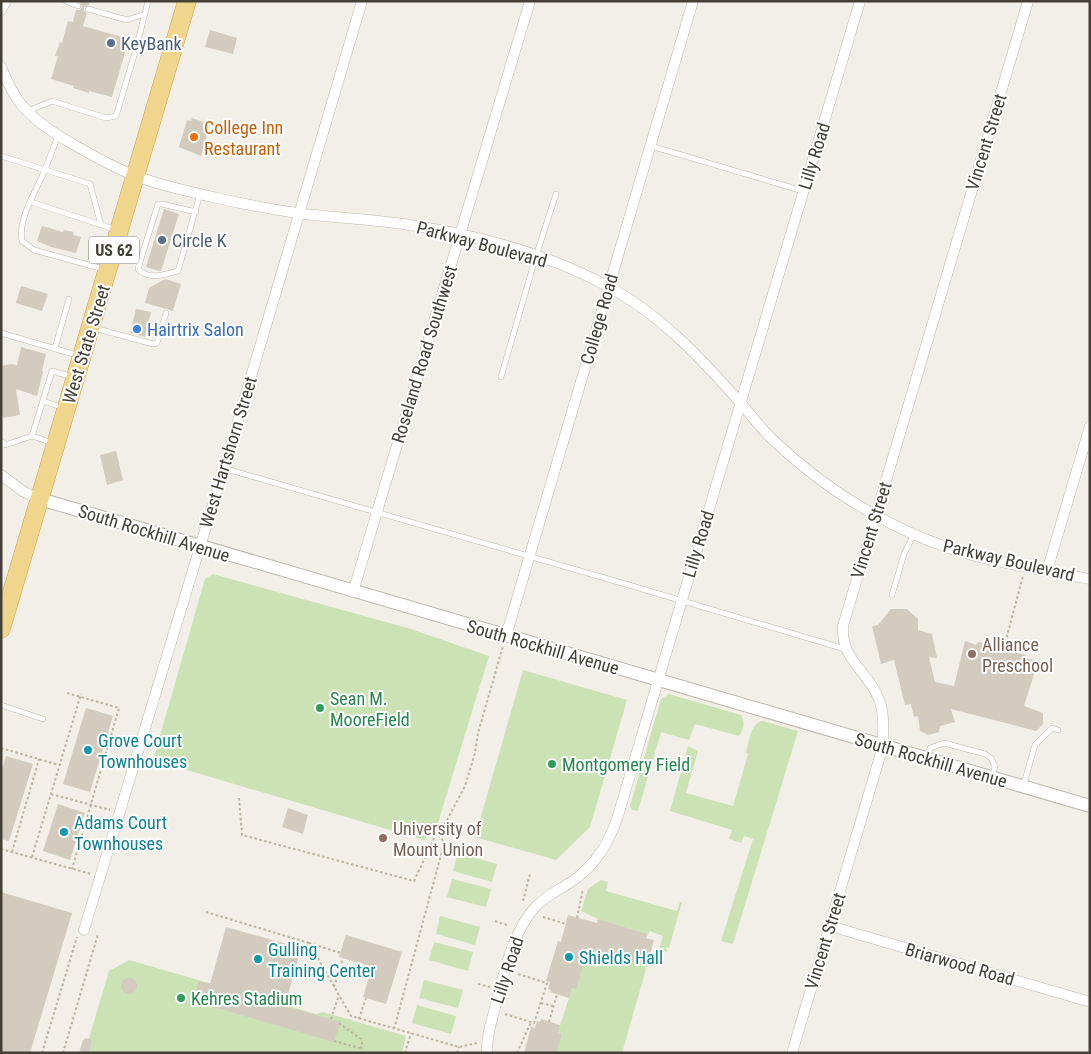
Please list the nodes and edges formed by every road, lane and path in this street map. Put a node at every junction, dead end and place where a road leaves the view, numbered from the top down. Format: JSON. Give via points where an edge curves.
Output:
{"nodes":[{"id":1,"x":6,"y":1,"type":"edge"},
{"id":2,"x":66,"y":1,"type":"edge"},
{"id":3,"x":148,"y":1,"type":"edge"},
{"id":4,"x":187,"y":1,"type":"edge"},
{"id":5,"x":362,"y":1,"type":"edge"},
{"id":6,"x":530,"y":1,"type":"edge"},
{"id":7,"x":693,"y":1,"type":"edge"},
{"id":8,"x":860,"y":1,"type":"edge"},
{"id":9,"x":1028,"y":1,"type":"edge"},
{"id":10,"x":78,"y":6,"type":"dead end"},
{"id":11,"x":88,"y":9,"type":"dead end"},
{"id":12,"x":1,"y":10,"type":"edge"},
{"id":13,"x":144,"y":14,"type":"junction"},
{"id":14,"x":1,"y":67,"type":"edge"},
{"id":15,"x":27,"y":112,"type":"junction"},
{"id":16,"x":58,"y":136,"type":"junction"},
{"id":17,"x":650,"y":146,"type":"junction"},
{"id":18,"x":1,"y":156,"type":"edge"},
{"id":19,"x":45,"y":170,"type":"junction"},
{"id":20,"x":137,"y":176,"type":"junction"},
{"id":21,"x":804,"y":191,"type":"junction"},
{"id":22,"x":200,"y":194,"type":"junction"},
{"id":23,"x":556,"y":194,"type":"dead end"},
{"id":24,"x":31,"y":202,"type":"junction"},
{"id":25,"x":196,"y":212,"type":"junction"},
{"id":26,"x":299,"y":213,"type":"junction"},
{"id":27,"x":102,"y":225,"type":"junction"},
{"id":28,"x":120,"y":230,"type":"junction"},
{"id":29,"x":460,"y":234,"type":"junction"},
{"id":30,"x":536,"y":256,"type":"junction"},
{"id":31,"x":140,"y":262,"type":"junction"},
{"id":32,"x":111,"y":263,"type":"junction"},
{"id":33,"x":608,"y":287,"type":"junction"},
{"id":34,"x":69,"y":299,"type":"dead end"},
{"id":35,"x":166,"y":313,"type":"dead end"},
{"id":36,"x":91,"y":328,"type":"junction"},
{"id":37,"x":1,"y":333,"type":"edge"},
{"id":38,"x":54,"y":348,"type":"junction"},
{"id":39,"x":83,"y":356,"type":"junction"},
{"id":40,"x":502,"y":377,"type":"dead end"},
{"id":41,"x":76,"y":378,"type":"junction"},
{"id":42,"x":43,"y":402,"type":"junction"},
{"id":43,"x":740,"y":403,"type":"junction"},
{"id":44,"x":67,"y":409,"type":"junction"},
{"id":45,"x":1090,"y":426,"type":"edge"},
{"id":46,"x":32,"y":436,"type":"junction"},
{"id":47,"x":1,"y":441,"type":"edge"},
{"id":48,"x":56,"y":444,"type":"junction"},
{"id":49,"x":224,"y":468,"type":"junction"},
{"id":50,"x":1,"y":475,"type":"edge"},
{"id":51,"x":40,"y":499,"type":"junction"},
{"id":52,"x":377,"y":512,"type":"junction"},
{"id":53,"x":876,"y":515,"type":"junction"},
{"id":54,"x":914,"y":534,"type":"junction"},
{"id":55,"x":199,"y":546,"type":"junction"},
{"id":56,"x":529,"y":557,"type":"junction"},
{"id":57,"x":1025,"y":567,"type":"junction"},
{"id":58,"x":1047,"y":571,"type":"junction"},
{"id":59,"x":1090,"y":579,"type":"edge"},
{"id":60,"x":353,"y":592,"type":"junction"},
{"id":61,"x":892,"y":595,"type":"dead end"},
{"id":62,"x":681,"y":601,"type":"junction"},
{"id":63,"x":2,"y":626,"type":"edge"},
{"id":64,"x":506,"y":636,"type":"junction"},
{"id":65,"x":1004,"y":647,"type":"dead end"},
{"id":66,"x":846,"y":649,"type":"junction"},
{"id":67,"x":658,"y":680,"type":"junction"},
{"id":68,"x":67,"y":694,"type":"dead end"},
{"id":69,"x":81,"y":696,"type":"junction"},
{"id":70,"x":1,"y":705,"type":"edge"},
{"id":71,"x":43,"y":719,"type":"dead end"},
{"id":72,"x":1058,"y":730,"type":"dead end"},
{"id":73,"x":883,"y":746,"type":"junction"},
{"id":74,"x":1,"y":748,"type":"edge"},
{"id":75,"x":39,"y":759,"type":"junction"},
{"id":76,"x":927,"y":759,"type":"junction"},
{"id":77,"x":59,"y":765,"type":"junction"},
{"id":78,"x":992,"y":778,"type":"junction"},
{"id":79,"x":1022,"y":787,"type":"junction"},
{"id":80,"x":51,"y":794,"type":"junction"},
{"id":81,"x":239,"y":798,"type":"dead end"},
{"id":82,"x":91,"y":805,"type":"junction"},
{"id":83,"x":1090,"y":806,"type":"edge"},
{"id":84,"x":120,"y":813,"type":"junction"},
{"id":85,"x":438,"y":830,"type":"junction"},
{"id":86,"x":1,"y":849,"type":"edge"},
{"id":87,"x":12,"y":852,"type":"junction"},
{"id":88,"x":32,"y":857,"type":"junction"},
{"id":89,"x":72,"y":869,"type":"junction"},
{"id":90,"x":530,"y":874,"type":"dead end"},
{"id":91,"x":100,"y":877,"type":"junction"},
{"id":92,"x":584,"y":889,"type":"dead end"},
{"id":93,"x":523,"y":901,"type":"dead end"},
{"id":94,"x":206,"y":912,"type":"dead end"},
{"id":95,"x":543,"y":917,"type":"dead end"},
{"id":96,"x":577,"y":918,"type":"dead end"},
{"id":97,"x":495,"y":921,"type":"dead end"},
{"id":98,"x":566,"y":924,"type":"dead end"},
{"id":99,"x":508,"y":925,"type":"dead end"},
{"id":100,"x":830,"y":926,"type":"junction"},
{"id":101,"x":84,"y":930,"type":"joint"},
{"id":102,"x":98,"y":934,"type":"dead end"},
{"id":103,"x":310,"y":943,"type":"junction"},
{"id":104,"x":340,"y":952,"type":"dead end"},
{"id":105,"x":343,"y":958,"type":"dead end"},
{"id":106,"x":518,"y":974,"type":"dead end"},
{"id":107,"x":334,"y":987,"type":"junction"},
{"id":108,"x":557,"y":994,"type":"dead end"},
{"id":109,"x":338,"y":995,"type":"junction"},
{"id":110,"x":366,"y":998,"type":"dead end"},
{"id":111,"x":540,"y":1002,"type":"junction"},
{"id":112,"x":1090,"y":1002,"type":"edge"},
{"id":113,"x":553,"y":1006,"type":"junction"},
{"id":114,"x":503,"y":1013,"type":"dead end"},
{"id":115,"x":360,"y":1018,"type":"junction"},
{"id":116,"x":331,"y":1019,"type":"dead end"},
{"id":117,"x":531,"y":1022,"type":"junction"},
{"id":118,"x":549,"y":1022,"type":"dead end"},
{"id":119,"x":339,"y":1023,"type":"dead end"},
{"id":120,"x":394,"y":1028,"type":"junction"},
{"id":121,"x":411,"y":1033,"type":"junction"},
{"id":122,"x":487,"y":1040,"type":"junction"},
{"id":123,"x":334,"y":1041,"type":"dead end"},
{"id":124,"x":66,"y":1044,"type":"junction"},
{"id":125,"x":69,"y":1046,"type":"dead end"},
{"id":126,"x":460,"y":1047,"type":"junction"},
{"id":127,"x":42,"y":1053,"type":"edge"},
{"id":128,"x":63,"y":1053,"type":"edge"},
{"id":129,"x":405,"y":1053,"type":"edge"},
{"id":130,"x":457,"y":1053,"type":"edge"},
{"id":131,"x":487,"y":1053,"type":"edge"},
{"id":132,"x":517,"y":1053,"type":"edge"},
{"id":133,"x":792,"y":1053,"type":"edge"}],
"edges":[{"from":1,"to":12,"type":"street"},
{"from":2,"to":10,"type":"lane"},
{"from":3,"to":13,"type":"lane"},
{"from":4,"to":20,"type":"highway","name":"West State Street","number":"US 62"},
{"from":5,"to":26,"type":"street","name":"West Hartshorn Street"},
{"from":6,"to":29,"type":"street","name":"Roseland Road Southwest"},
{"from":7,"to":17,"type":"street","name":"College Road"},
{"from":8,"to":21,"type":"street","name":"Lilly Road"},
{"from":9,"to":53,"type":"street","name":"Vincent Street"},
{"from":11,"to":13,"type":"lane","via":[[126,20]]},
{"from":13,"to":15,"type":"lane","via":[[116,116],[106,118],[52,101]]},
{"from":14,"to":15,"type":"street","name":"Parkway Boulevard","via":[[10,88]]},
{"from":15,"to":16,"type":"street","name":"Parkway Boulevard"},
{"from":16,"to":19,"type":"lane"},
{"from":16,"to":20,"type":"street","name":"Parkway Boulevard"},
{"from":17,"to":21,"type":"lane"},
{"from":17,"to":33,"type":"street","name":"College Road"},
{"from":18,"to":19,"type":"lane"},
{"from":19,"to":24,"type":"lane"},
{"from":19,"to":27,"type":"lane","via":[[90,184]]},
{"from":20,"to":22,"type":"street","name":"Parkway Boulevard"},
{"from":20,"to":28,"type":"highway","name":"West State Street","number":"US 62"},
{"from":21,"to":43,"type":"street","name":"Lilly Road"},
{"from":22,"to":25,"type":"lane"},
{"from":22,"to":26,"type":"street","name":"Parkway Boulevard"},
{"from":23,"to":30,"type":"lane"},
{"from":24,"to":27,"type":"lane"},
{"from":24,"to":32,"type":"lane","via":[[20,232],[22,241],[34,250]]},
{"from":25,"to":31,"type":"lane","via":[[158,204]]},
{"from":25,"to":31,"type":"lane","via":[[178,271],[155,276],[141,272],[138,269]]},
{"from":26,"to":29,"type":"street","name":"Parkway Boulevard","via":[[407,224]]},
{"from":26,"to":49,"type":"street","name":"West Hartshorn Street"},
{"from":27,"to":28,"type":"lane"},
{"from":28,"to":32,"type":"highway","name":"West State Street","number":"US 62"},
{"from":29,"to":30,"type":"street","name":"Parkway Boulevard"},
{"from":29,"to":52,"type":"street","name":"Roseland Road Southwest"},
{"from":30,"to":33,"type":"street","name":"Parkway Boulevard","via":[[580,272]]},
{"from":30,"to":40,"type":"lane"},
{"from":31,"to":32,"type":"lane"},
{"from":32,"to":36,"type":"highway","name":"West State Street","number":"US 62"},
{"from":33,"to":43,"type":"street","name":"Parkway Boulevard","via":[[646,310],[684,341]]},
{"from":33,"to":56,"type":"street","name":"College Road"},
{"from":34,"to":38,"type":"lane"},
{"from":35,"to":36,"type":"lane","via":[[154,344]]},
{"from":36,"to":39,"type":"highway","name":"West State Street","number":"US 62"},
{"from":37,"to":38,"type":"lane"},
{"from":38,"to":39,"type":"lane"},
{"from":39,"to":41,"type":"highway","name":"West State Street","number":"US 62"},
{"from":41,"to":42,"type":"lane","via":[[52,371]]},
{"from":41,"to":44,"type":"highway","name":"West State Street","number":"US 62"},
{"from":42,"to":44,"type":"lane"},
{"from":42,"to":46,"type":"lane"},
{"from":43,"to":53,"type":"street","name":"Parkway Boulevard","via":[[801,465]]},
{"from":43,"to":62,"type":"street","name":"Lilly Road"},
{"from":44,"to":48,"type":"highway","name":"West State Street","number":"US 62"},
{"from":45,"to":58,"type":"street"},
{"from":46,"to":47,"type":"lane","via":[[5,444]]},
{"from":46,"to":48,"type":"lane"},
{"from":48,"to":51,"type":"highway","name":"West State Street","number":"US 62"},
{"from":49,"to":52,"type":"lane"},
{"from":49,"to":55,"type":"street","name":"West Hartshorn Street"},
{"from":50,"to":51,"type":"street","name":"South Rockhill Avenue"},
{"from":51,"to":55,"type":"street","name":"South Rockhill Avenue"},
{"from":51,"to":63,"type":"highway","name":"West State Street","number":"US 62"},
{"from":52,"to":56,"type":"lane"},
{"from":52,"to":60,"type":"street","name":"Roseland Road Southwest"},
{"from":53,"to":54,"type":"street","name":"Parkway Boulevard"},
{"from":53,"to":66,"type":"street","name":"Vincent Street","via":[[843,626]]},
{"from":54,"to":57,"type":"street","name":"Parkway Boulevard","via":[[950,548]]},
{"from":54,"to":61,"type":"lane","via":[[904,554]]},
{"from":55,"to":60,"type":"street","name":"South Rockhill Avenue"},
{"from":55,"to":84,"type":"street","name":"West Hartshorn Street"},
{"from":56,"to":62,"type":"lane"},
{"from":56,"to":64,"type":"street","name":"College Road"},
{"from":57,"to":58,"type":"street","name":"Parkway Boulevard"},
{"from":57,"to":65,"type":"path"},
{"from":58,"to":59,"type":"street","name":"Parkway Boulevard"},
{"from":60,"to":64,"type":"street","name":"South Rockhill Avenue"},
{"from":62,"to":66,"type":"lane"},
{"from":62,"to":67,"type":"street","name":"Lilly Road"},
{"from":64,"to":67,"type":"street","name":"South Rockhill Avenue"},
{"from":64,"to":85,"type":"path","via":[[464,786],[446,822]]},
{"from":66,"to":73,"type":"street","name":"Vincent Street","via":[[879,698]]},
{"from":67,"to":73,"type":"street","name":"South Rockhill Avenue"},
{"from":67,"to":122,"type":"street","name":"Lilly Road","via":[[609,841],[598,859],[543,900],[522,926],[508,960]]},
{"from":68,"to":69,"type":"path"},
{"from":69,"to":77,"type":"path"},
{"from":69,"to":82,"type":"path","via":[[119,708]]},
{"from":70,"to":71,"type":"lane"},
{"from":72,"to":79,"type":"lane","via":[[1052,728],[1034,745]]},
{"from":73,"to":76,"type":"street","name":"South Rockhill Avenue"},
{"from":73,"to":100,"type":"street","name":"Vincent Street"},
{"from":74,"to":75,"type":"path"},
{"from":75,"to":77,"type":"path"},
{"from":75,"to":87,"type":"path"},
{"from":76,"to":78,"type":"street","name":"South Rockhill Avenue"},
{"from":76,"to":78,"type":"lane","via":[[930,748],[944,743],[985,754],[995,766]]},
{"from":77,"to":80,"type":"path"},
{"from":78,"to":79,"type":"street","name":"South Rockhill Avenue"},
{"from":79,"to":83,"type":"street","name":"South Rockhill Avenue"},
{"from":80,"to":82,"type":"path"},
{"from":80,"to":88,"type":"path"},
{"from":81,"to":85,"type":"path","via":[[242,834],[414,881]]},
{"from":82,"to":84,"type":"path"},
{"from":82,"to":89,"type":"path"},
{"from":84,"to":91,"type":"street","name":"West Hartshorn Street"},
{"from":85,"to":120,"type":"path","via":[[444,844]]},
{"from":86,"to":87,"type":"path"},
{"from":87,"to":88,"type":"path"},
{"from":88,"to":89,"type":"path"},
{"from":89,"to":91,"type":"path"},
{"from":90,"to":93,"type":"path"},
{"from":91,"to":101,"type":"street","name":"West Hartshorn Street"},
{"from":92,"to":96,"type":"path"},
{"from":94,"to":103,"type":"path"},
{"from":95,"to":98,"type":"path"},
{"from":97,"to":99,"type":"path"},
{"from":100,"to":112,"type":"street","name":"Briarwood Road"},
{"from":100,"to":133,"type":"street","name":"Vincent Street"},
{"from":101,"to":127,"type":"path","via":[[77,936]]},
{"from":102,"to":124,"type":"path"},
{"from":103,"to":104,"type":"path"},
{"from":103,"to":107,"type":"path"},
{"from":105,"to":107,"type":"path"},
{"from":106,"to":111,"type":"path","via":[[546,983]]},
{"from":107,"to":109,"type":"path"},
{"from":108,"to":113,"type":"path"},
{"from":109,"to":115,"type":"path","via":[[351,1016]]},
{"from":109,"to":116,"type":"path"},
{"from":110,"to":115,"type":"path"},
{"from":111,"to":113,"type":"path"},
{"from":111,"to":117,"type":"path","via":[[534,1023]]},
{"from":113,"to":118,"type":"path"},
{"from":114,"to":117,"type":"path"},
{"from":115,"to":120,"type":"path"},
{"from":117,"to":132,"type":"path"},
{"from":119,"to":123,"type":"path","via":[[361,1039],[362,1049]]},
{"from":120,"to":121,"type":"path"},
{"from":121,"to":126,"type":"path"},
{"from":121,"to":129,"type":"path"},
{"from":122,"to":126,"type":"path"},
{"from":122,"to":131,"type":"street","name":"Lilly Road"},
{"from":124,"to":125,"type":"path"},
{"from":124,"to":128,"type":"path"},
{"from":126,"to":130,"type":"path"}]}
